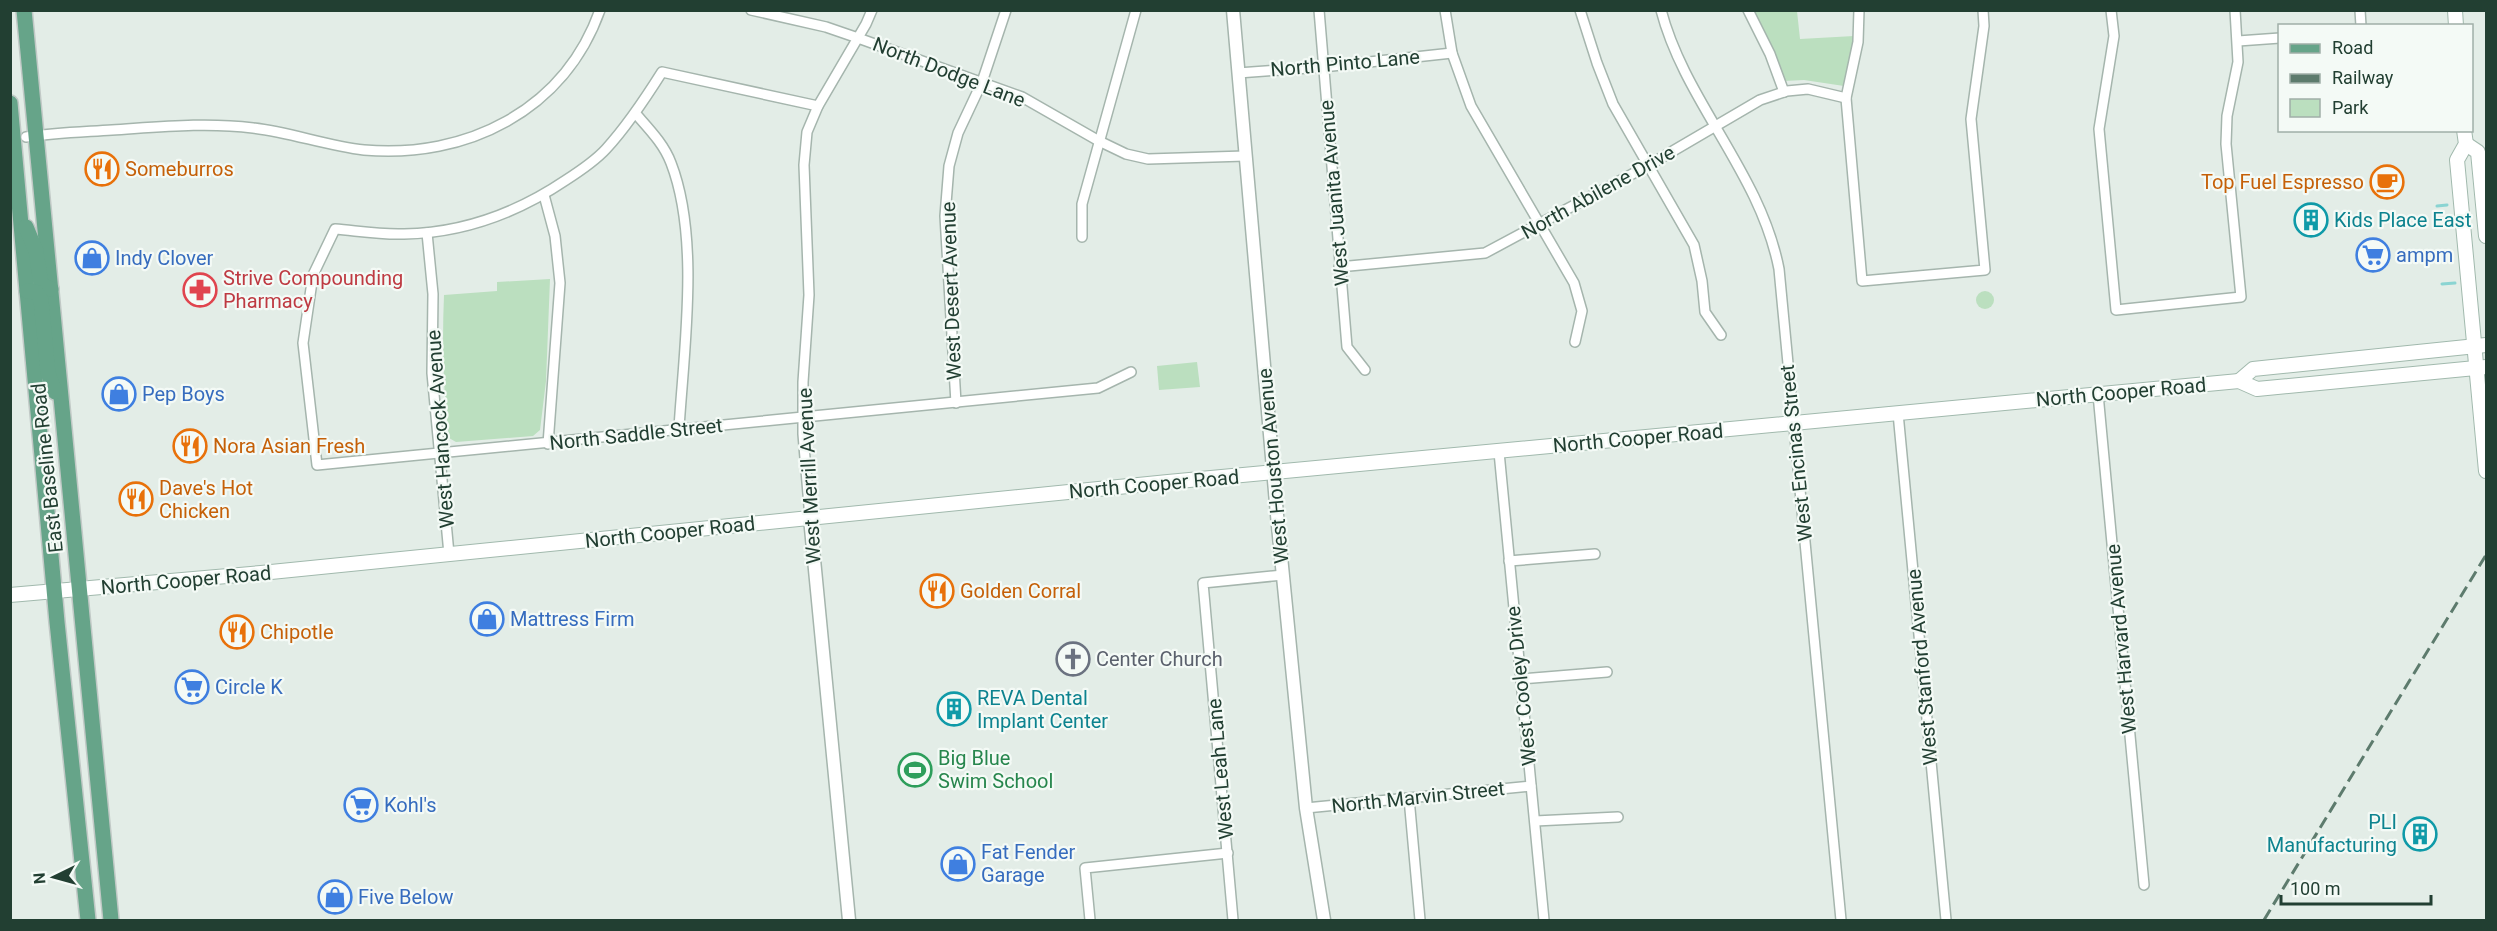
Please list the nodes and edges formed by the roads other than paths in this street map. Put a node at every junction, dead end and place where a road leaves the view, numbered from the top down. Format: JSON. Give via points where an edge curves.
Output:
{"nodes":[{"id":1,"x":24,"y":10,"type":"edge"},
{"id":2,"x":600,"y":10,"type":"edge"},
{"id":3,"x":751,"y":10,"type":"edge"},
{"id":4,"x":872,"y":10,"type":"edge"},
{"id":5,"x":1006,"y":10,"type":"edge"},
{"id":6,"x":1136,"y":10,"type":"edge"},
{"id":7,"x":1233,"y":10,"type":"edge"},
{"id":8,"x":1318,"y":10,"type":"edge"},
{"id":9,"x":1445,"y":10,"type":"edge"},
{"id":10,"x":1580,"y":10,"type":"edge"},
{"id":11,"x":1661,"y":10,"type":"edge"},
{"id":12,"x":1748,"y":10,"type":"edge"},
{"id":13,"x":1858,"y":10,"type":"edge"},
{"id":14,"x":1983,"y":10,"type":"edge"},
{"id":15,"x":2111,"y":10,"type":"edge"},
{"id":16,"x":2235,"y":10,"type":"edge"},
{"id":17,"x":858,"y":38,"type":"junction"},
{"id":18,"x":2278,"y":38,"type":"edge"},
{"id":19,"x":2238,"y":42,"type":"junction"},
{"id":20,"x":1452,"y":53,"type":"junction"},
{"id":21,"x":1323,"y":67,"type":"junction"},
{"id":22,"x":1238,"y":73,"type":"junction"},
{"id":23,"x":982,"y":82,"type":"junction"},
{"id":24,"x":1784,"y":92,"type":"junction"},
{"id":25,"x":1846,"y":98,"type":"junction"},
{"id":26,"x":10,"y":103,"type":"edge"},
{"id":27,"x":818,"y":106,"type":"junction"},
{"id":28,"x":636,"y":114,"type":"junction"},
{"id":29,"x":1717,"y":126,"type":"junction"},
{"id":30,"x":31,"y":136,"type":"junction"},
{"id":31,"x":2465,"y":137,"type":"edge"},
{"id":32,"x":1099,"y":141,"type":"junction"},
{"id":33,"x":1245,"y":156,"type":"junction"},
{"id":34,"x":1649,"y":165,"type":"junction"},
{"id":35,"x":544,"y":195,"type":"junction"},
{"id":36,"x":20,"y":214,"type":"junction"},
{"id":37,"x":1541,"y":224,"type":"junction"},
{"id":38,"x":427,"y":233,"type":"junction"},
{"id":39,"x":2487,"y":236,"type":"edge"},
{"id":40,"x":1082,"y":237,"type":"dead end"},
{"id":41,"x":1339,"y":267,"type":"junction"},
{"id":42,"x":51,"y":289,"type":"junction"},
{"id":43,"x":27,"y":291,"type":"junction"},
{"id":44,"x":1721,"y":335,"type":"dead end"},
{"id":45,"x":1575,"y":342,"type":"dead end"},
{"id":46,"x":2480,"y":345,"type":"edge"},
{"id":47,"x":2481,"y":368,"type":"edge"},
{"id":48,"x":1365,"y":370,"type":"dead end"},
{"id":49,"x":1131,"y":372,"type":"dead end"},
{"id":50,"x":2239,"y":381,"type":"junction"},
{"id":51,"x":2098,"y":394,"type":"junction"},
{"id":52,"x":956,"y":403,"type":"junction"},
{"id":53,"x":63,"y":411,"type":"junction"},
{"id":54,"x":1898,"y":413,"type":"junction"},
{"id":55,"x":803,"y":416,"type":"junction"},
{"id":56,"x":1794,"y":423,"type":"junction"},
{"id":57,"x":679,"y":428,"type":"junction"},
{"id":58,"x":548,"y":444,"type":"junction"},
{"id":59,"x":1499,"y":452,"type":"junction"},
{"id":60,"x":441,"y":453,"type":"junction"},
{"id":61,"x":2487,"y":471,"type":"edge"},
{"id":62,"x":1273,"y":473,"type":"junction"},
{"id":63,"x":810,"y":518,"type":"junction"},
{"id":64,"x":450,"y":554,"type":"junction"},
{"id":65,"x":1595,"y":554,"type":"dead end"},
{"id":66,"x":1509,"y":561,"type":"junction"},
{"id":67,"x":1283,"y":575,"type":"junction"},
{"id":68,"x":68,"y":591,"type":"junction"},
{"id":69,"x":10,"y":595,"type":"edge"},
{"id":70,"x":1606,"y":672,"type":"dead end"},
{"id":71,"x":1521,"y":679,"type":"junction"},
{"id":72,"x":1531,"y":786,"type":"junction"},
{"id":73,"x":1409,"y":798,"type":"junction"},
{"id":74,"x":1306,"y":808,"type":"junction"},
{"id":75,"x":1618,"y":817,"type":"dead end"},
{"id":76,"x":1534,"y":821,"type":"junction"},
{"id":77,"x":1228,"y":854,"type":"junction"},
{"id":78,"x":2144,"y":885,"type":"dead end"},
{"id":79,"x":88,"y":921,"type":"edge"},
{"id":80,"x":111,"y":921,"type":"edge"},
{"id":81,"x":849,"y":921,"type":"edge"},
{"id":82,"x":1090,"y":921,"type":"edge"},
{"id":83,"x":1233,"y":921,"type":"edge"},
{"id":84,"x":1324,"y":921,"type":"edge"},
{"id":85,"x":1420,"y":921,"type":"edge"},
{"id":86,"x":1544,"y":921,"type":"edge"},
{"id":87,"x":1841,"y":921,"type":"edge"},
{"id":88,"x":1946,"y":921,"type":"edge"}],
"edges":[{"from":1,"to":30,"type":"main road","name":"East Baseline Road"},
{"from":2,"to":30,"type":"street","via":[[564,74],[530,106],[480,136],[446,146],[393,152],[361,150],[254,128],[195,125]]},
{"from":3,"to":17,"type":"street","name":"North Dodge Lane"},
{"from":4,"to":17,"type":"street","name":"West Merrill Avenue"},
{"from":5,"to":23,"type":"street","name":"West Desert Avenue"},
{"from":6,"to":32,"type":"street"},
{"from":7,"to":22,"type":"street","name":"West Houston Avenue"},
{"from":8,"to":21,"type":"street","name":"West Juanita Avenue"},
{"from":9,"to":20,"type":"street"},
{"from":10,"to":34,"type":"street","via":[[1613,104]]},
{"from":11,"to":29,"type":"street","name":"West Encinas Street","via":[[1681,64]]},
{"from":12,"to":24,"type":"street"},
{"from":13,"to":25,"type":"street","via":[[1858,42]]},
{"from":14,"to":25,"type":"street","via":[[1971,119],[1985,270],[1862,281]]},
{"from":15,"to":19,"type":"street","via":[[2114,36],[2099,129],[2116,310],[2241,297],[2226,144]]},
{"from":16,"to":19,"type":"street"},
{"from":17,"to":23,"type":"street","name":"North Dodge Lane"},
{"from":17,"to":27,"type":"street","name":"West Merrill Avenue"},
{"from":18,"to":19,"type":"street"},
{"from":20,"to":21,"type":"street","name":"North Pinto Lane"},
{"from":20,"to":37,"type":"street","via":[[1471,106]]},
{"from":21,"to":22,"type":"street","name":"North Pinto Lane"},
{"from":21,"to":41,"type":"street","name":"West Juanita Avenue"},
{"from":22,"to":33,"type":"street","name":"West Houston Avenue"},
{"from":23,"to":32,"type":"street","name":"North Dodge Lane","via":[[1022,97]]},
{"from":23,"to":52,"type":"street","name":"West Desert Avenue","via":[[958,132],[948,176],[945,216]]},
{"from":24,"to":25,"type":"street","name":"North Abilene Drive","via":[[1808,89]]},
{"from":24,"to":29,"type":"street","name":"North Abilene Drive","via":[[1760,100]]},
{"from":26,"to":36,"type":"main road","name":"East Baseline Road"},
{"from":27,"to":28,"type":"street","via":[[662,72]]},
{"from":27,"to":55,"type":"street","name":"West Merrill Avenue","via":[[807,132],[804,165],[809,295]]},
{"from":28,"to":35,"type":"street","via":[[604,151]]},
{"from":28,"to":57,"type":"street","via":[[670,161],[681,199],[689,283]]},
{"from":29,"to":34,"type":"street","name":"North Abilene Drive"},
{"from":29,"to":56,"type":"street","name":"West Encinas Street","via":[[1775,245]]},
{"from":30,"to":42,"type":"main road","name":"East Baseline Road"},
{"from":31,"to":39,"type":"main road","via":[[2478,152]]},
{"from":31,"to":46,"type":"main road","via":[[2457,160]]},
{"from":32,"to":33,"type":"street","name":"North Dodge Lane","via":[[1148,159]]},
{"from":32,"to":40,"type":"street","via":[[1082,204]]},
{"from":33,"to":62,"type":"street","name":"West Houston Avenue"},
{"from":34,"to":37,"type":"street","name":"North Abilene Drive"},
{"from":34,"to":44,"type":"street","via":[[1694,245],[1705,312]]},
{"from":35,"to":38,"type":"street","via":[[484,221]]},
{"from":35,"to":58,"type":"street","via":[[555,236],[560,283]]},
{"from":36,"to":42,"type":"main road","via":[[36,251],[41,284]]},
{"from":36,"to":43,"type":"main road","name":"East Baseline Road"},
{"from":37,"to":41,"type":"street","name":"North Abilene Drive","via":[[1485,253]]},
{"from":37,"to":45,"type":"street","via":[[1574,283],[1581,311]]},
{"from":38,"to":60,"type":"street","name":"West Hancock Avenue","via":[[433,285],[432,373]]},
{"from":38,"to":60,"type":"street","name":"North Saddle Street","via":[[335,229],[313,275],[303,343],[317,465]]},
{"from":41,"to":48,"type":"street","name":"West Juanita Avenue","via":[[1347,347]]},
{"from":42,"to":53,"type":"main road","name":"East Baseline Road"},
{"from":43,"to":53,"type":"main road","via":[[36,292],[41,300],[48,373]]},
{"from":43,"to":68,"type":"main road","name":"East Baseline Road"},
{"from":46,"to":47,"type":"main road"},
{"from":46,"to":50,"type":"main road","name":"North Cooper Road","via":[[2253,369]]},
{"from":47,"to":50,"type":"main road","name":"North Cooper Road","via":[[2257,389]]},
{"from":47,"to":61,"type":"main road"},
{"from":49,"to":52,"type":"street","name":"North Saddle Street","via":[[1098,388]]},
{"from":50,"to":51,"type":"main road","name":"North Cooper Road"},
{"from":51,"to":54,"type":"main road","name":"North Cooper Road"},
{"from":51,"to":78,"type":"street","name":"West Harvard Avenue"},
{"from":52,"to":55,"type":"street","name":"North Saddle Street"},
{"from":53,"to":68,"type":"main road","name":"East Baseline Road"},
{"from":54,"to":56,"type":"main road","name":"North Cooper Road"},
{"from":54,"to":88,"type":"street","name":"West Stanford Avenue"},
{"from":55,"to":57,"type":"street","name":"North Saddle Street"},
{"from":55,"to":63,"type":"street","name":"West Merrill Avenue"},
{"from":56,"to":59,"type":"main road","name":"North Cooper Road"},
{"from":56,"to":87,"type":"street","name":"West Encinas Street"},
{"from":57,"to":58,"type":"street","name":"North Saddle Street"},
{"from":58,"to":60,"type":"street","name":"North Saddle Street"},
{"from":59,"to":62,"type":"main road","name":"North Cooper Road"},
{"from":59,"to":66,"type":"street","name":"West Cooley Drive"},
{"from":60,"to":64,"type":"street","name":"West Hancock Avenue"},
{"from":62,"to":63,"type":"main road","name":"North Cooper Road"},
{"from":62,"to":67,"type":"street","name":"West Houston Avenue"},
{"from":63,"to":64,"type":"main road","name":"North Cooper Road"},
{"from":63,"to":81,"type":"street","name":"West Merrill Avenue"},
{"from":64,"to":68,"type":"main road","name":"North Cooper Road"},
{"from":65,"to":66,"type":"street"},
{"from":66,"to":71,"type":"street","name":"West Cooley Drive"},
{"from":67,"to":74,"type":"street","name":"West Houston Avenue"},
{"from":67,"to":77,"type":"street","name":"West Leah Lane","via":[[1203,583]]},
{"from":68,"to":69,"type":"main road","name":"North Cooper Road"},
{"from":68,"to":79,"type":"main road","name":"East Baseline Road"},
{"from":68,"to":80,"type":"main road","name":"East Baseline Road"},
{"from":70,"to":71,"type":"street"},
{"from":71,"to":72,"type":"street","name":"West Cooley Drive"},
{"from":72,"to":73,"type":"street","name":"North Marvin Street"},
{"from":72,"to":76,"type":"street","name":"West Cooley Drive"},
{"from":73,"to":74,"type":"street","name":"North Marvin Street"},
{"from":73,"to":85,"type":"street"},
{"from":74,"to":84,"type":"street","name":"West Houston Avenue"},
{"from":75,"to":76,"type":"street"},
{"from":76,"to":86,"type":"street","name":"West Cooley Drive"},
{"from":77,"to":82,"type":"street","via":[[1085,868]]},
{"from":77,"to":83,"type":"street","name":"West Leah Lane"}]}
